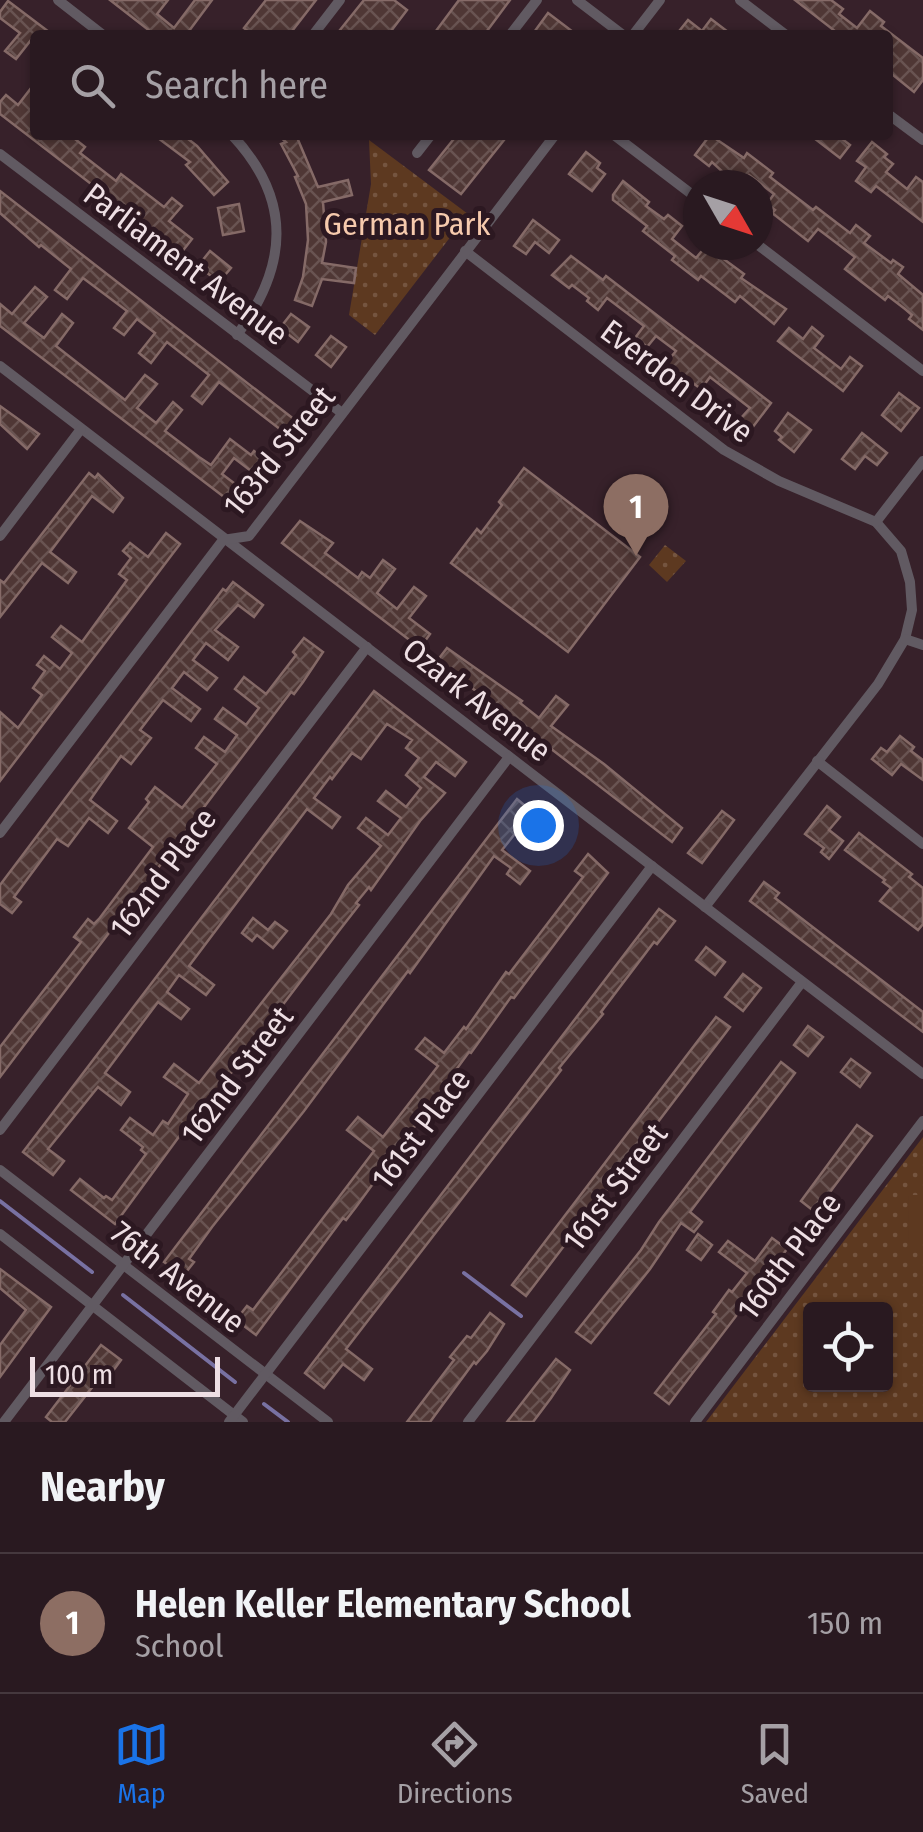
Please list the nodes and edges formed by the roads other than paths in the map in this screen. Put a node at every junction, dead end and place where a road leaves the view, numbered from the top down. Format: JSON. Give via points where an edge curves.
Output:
{"nodes":[{"id":1,"x":58,"y":0,"type":"edge"},
{"id":2,"x":340,"y":0,"type":"edge"},
{"id":3,"x":537,"y":0,"type":"edge"},
{"id":4,"x":577,"y":0,"type":"edge"},
{"id":5,"x":660,"y":0,"type":"edge"},
{"id":6,"x":740,"y":0,"type":"edge"},
{"id":7,"x":97,"y":30,"type":"edge"},
{"id":8,"x":317,"y":30,"type":"edge"},
{"id":9,"x":514,"y":30,"type":"edge"},
{"id":10,"x":617,"y":30,"type":"edge"},
{"id":11,"x":637,"y":30,"type":"edge"},
{"id":12,"x":779,"y":30,"type":"edge"},
{"id":13,"x":893,"y":118,"type":"edge"},
{"id":14,"x":236,"y":140,"type":"edge"},
{"id":15,"x":428,"y":140,"type":"edge"},
{"id":16,"x":551,"y":140,"type":"edge"},
{"id":17,"x":621,"y":140,"type":"edge"},
{"id":18,"x":923,"y":140,"type":"edge"},
{"id":19,"x":417,"y":153,"type":"dead end"},
{"id":20,"x":0,"y":154,"type":"edge"},
{"id":21,"x":683,"y":188,"type":"edge"},
{"id":22,"x":466,"y":251,"type":"junction"},
{"id":23,"x":773,"y":256,"type":"edge"},
{"id":24,"x":238,"y":335,"type":"junction"},
{"id":25,"x":0,"y":366,"type":"edge"},
{"id":26,"x":923,"y":371,"type":"edge"},
{"id":27,"x":342,"y":413,"type":"junction"},
{"id":28,"x":81,"y":430,"type":"junction"},
{"id":29,"x":923,"y":461,"type":"edge"},
{"id":30,"x":876,"y":522,"type":"junction"},
{"id":31,"x":0,"y":536,"type":"edge"},
{"id":32,"x":224,"y":540,"type":"junction"},
{"id":33,"x":905,"y":639,"type":"junction"},
{"id":34,"x":923,"y":645,"type":"edge"},
{"id":35,"x":367,"y":647,"type":"junction"},
{"id":36,"x":509,"y":757,"type":"junction"},
{"id":37,"x":817,"y":761,"type":"junction"},
{"id":38,"x":0,"y":833,"type":"edge"},
{"id":39,"x":923,"y":844,"type":"edge"},
{"id":40,"x":652,"y":866,"type":"junction"},
{"id":41,"x":706,"y":906,"type":"junction"},
{"id":42,"x":802,"y":982,"type":"junction"},
{"id":43,"x":923,"y":1074,"type":"edge"},
{"id":44,"x":923,"y":1121,"type":"edge"},
{"id":45,"x":0,"y":1130,"type":"edge"},
{"id":46,"x":0,"y":1170,"type":"edge"},
{"id":47,"x":0,"y":1234,"type":"edge"},
{"id":48,"x":123,"y":1266,"type":"junction"},
{"id":49,"x":92,"y":1306,"type":"junction"},
{"id":50,"x":265,"y":1375,"type":"junction"},
{"id":51,"x":236,"y":1420,"type":"edge"},
{"id":52,"x":4,"y":1422,"type":"edge"},
{"id":53,"x":328,"y":1422,"type":"edge"},
{"id":54,"x":468,"y":1422,"type":"edge"},
{"id":55,"x":695,"y":1422,"type":"edge"}],
"edges":[{"from":1,"to":7,"type":"street"},
{"from":2,"to":8,"type":"street"},
{"from":3,"to":9,"type":"street"},
{"from":4,"to":10,"type":"street"},
{"from":5,"to":11,"type":"street"},
{"from":6,"to":12,"type":"street"},
{"from":13,"to":18,"type":"street"},
{"from":14,"to":24,"type":"street","via":[[265,182],[278,241],[267,289]]},
{"from":15,"to":19,"type":"street"},
{"from":16,"to":22,"type":"street","name":"163rd Street"},
{"from":17,"to":21,"type":"street"},
{"from":20,"to":24,"type":"street","name":"Parliament Avenue"},
{"from":22,"to":27,"type":"street","name":"163rd Street"},
{"from":22,"to":30,"type":"street","name":"Everdon Drive","via":[[724,450],[779,482]]},
{"from":23,"to":26,"type":"street"},
{"from":24,"to":27,"type":"street","name":"Parliament Avenue"},
{"from":25,"to":28,"type":"street","name":"Ozark Avenue"},
{"from":27,"to":32,"type":"street","name":"163rd Street","via":[[247,538]]},
{"from":28,"to":31,"type":"street"},
{"from":28,"to":32,"type":"street","name":"Ozark Avenue"},
{"from":29,"to":30,"type":"street"},
{"from":30,"to":33,"type":"street","via":[[901,551],[910,582]]},
{"from":32,"to":35,"type":"street","name":"Ozark Avenue"},
{"from":32,"to":38,"type":"street","name":"163rd Street"},
{"from":33,"to":34,"type":"street"},
{"from":33,"to":37,"type":"street"},
{"from":35,"to":36,"type":"street","name":"Ozark Avenue"},
{"from":35,"to":45,"type":"street","name":"162nd Place"},
{"from":36,"to":40,"type":"street","name":"Ozark Avenue"},
{"from":36,"to":48,"type":"street","name":"162nd Street"},
{"from":37,"to":39,"type":"street"},
{"from":37,"to":41,"type":"street"},
{"from":40,"to":41,"type":"street","name":"Ozark Avenue"},
{"from":40,"to":50,"type":"street","name":"161st Place"},
{"from":41,"to":42,"type":"street","name":"Ozark Avenue"},
{"from":42,"to":43,"type":"street","name":"Ozark Avenue"},
{"from":42,"to":54,"type":"street","name":"161st Street"},
{"from":44,"to":55,"type":"street","name":"160th Place"},
{"from":46,"to":48,"type":"street","name":"76th Avenue"},
{"from":47,"to":49,"type":"street"},
{"from":48,"to":49,"type":"street","name":"162nd Street"},
{"from":48,"to":50,"type":"street","name":"76th Avenue"},
{"from":49,"to":51,"type":"street"},
{"from":49,"to":52,"type":"street","name":"162nd Street"},
{"from":50,"to":51,"type":"street","name":"161st Place"},
{"from":50,"to":53,"type":"street","name":"76th Avenue"}]}
